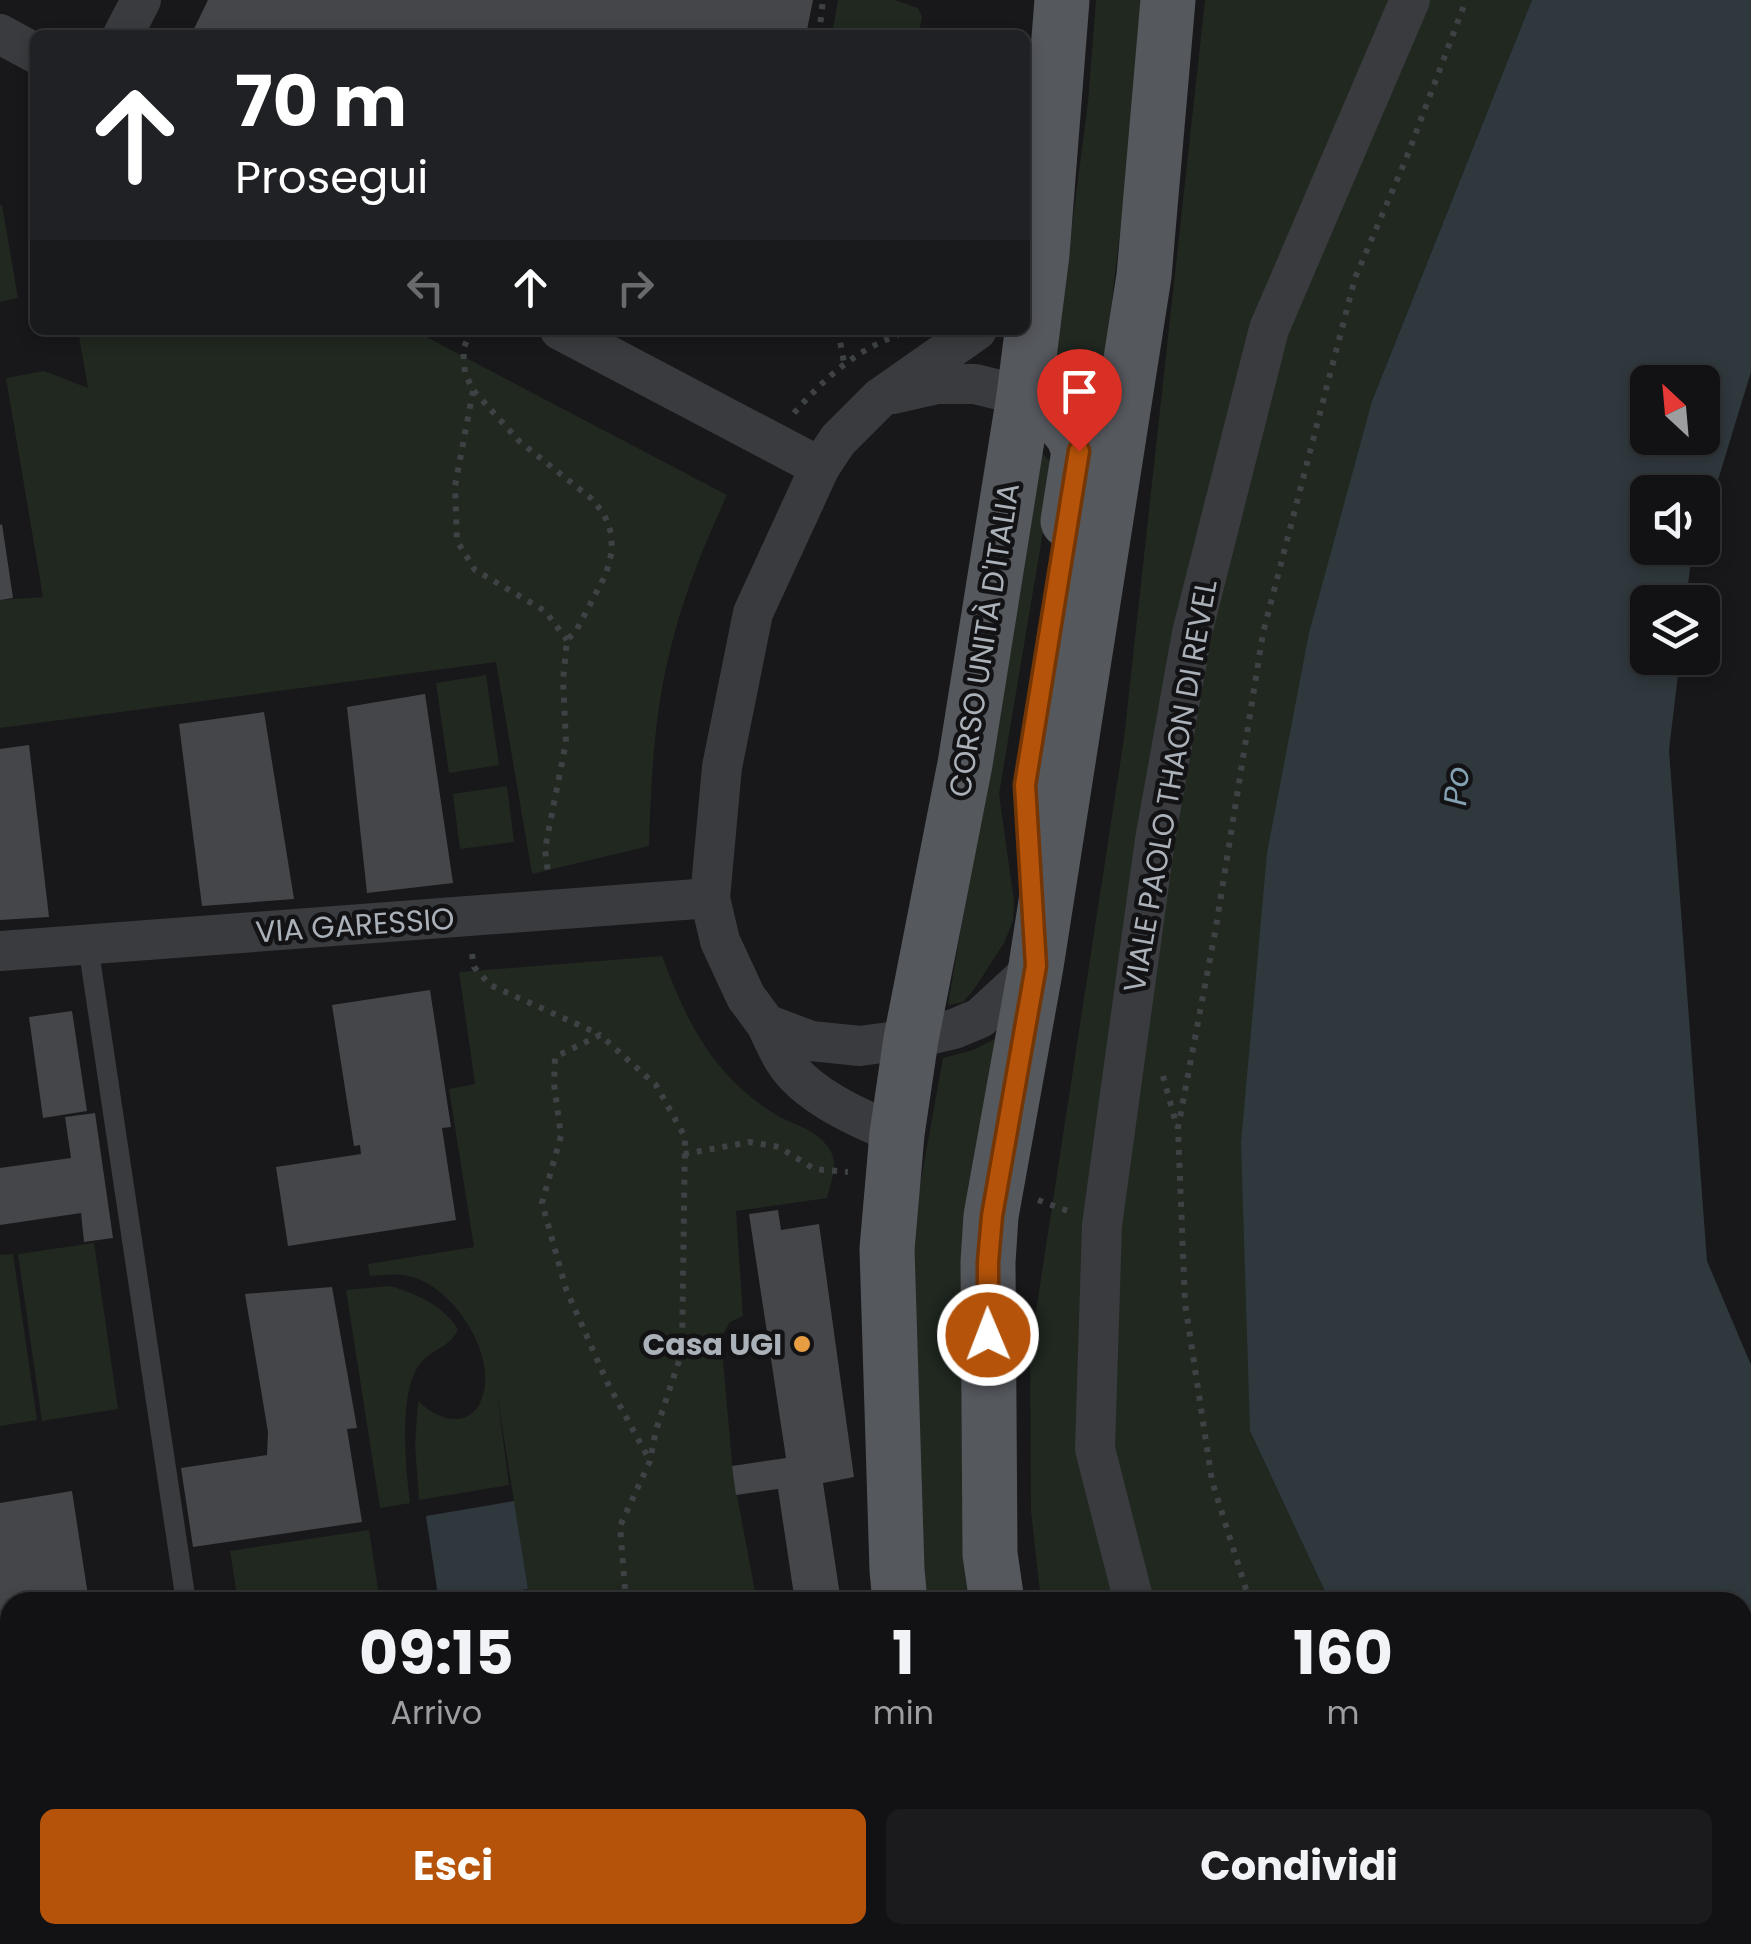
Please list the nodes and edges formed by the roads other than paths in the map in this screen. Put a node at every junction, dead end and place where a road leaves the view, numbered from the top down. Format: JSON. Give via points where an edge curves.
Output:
{"nodes":[{"id":1,"x":141,"y":0,"type":"edge"},
{"id":2,"x":1062,"y":0,"type":"edge"},
{"id":3,"x":1168,"y":0,"type":"edge"},
{"id":4,"x":1410,"y":0,"type":"edge"},
{"id":5,"x":126,"y":30,"type":"edge"},
{"id":6,"x":0,"y":34,"type":"edge"},
{"id":7,"x":30,"y":50,"type":"edge"},
{"id":8,"x":1034,"y":268,"type":"edge"},
{"id":9,"x":1030,"y":319,"type":"edge"},
{"id":10,"x":569,"y":335,"type":"edge"},
{"id":11,"x":970,"y":335,"type":"edge"},
{"id":12,"x":1029,"y":335,"type":"edge"},
{"id":13,"x":1024,"y":396,"type":"junction"},
{"id":14,"x":880,"y":398,"type":"junction"},
{"id":15,"x":820,"y":467,"type":"junction"},
{"id":16,"x":710,"y":898,"type":"junction"},
{"id":17,"x":88,"y":945,"type":"junction"},
{"id":18,"x":0,"y":951,"type":"edge"},
{"id":19,"x":1036,"y":966,"type":"junction"},
{"id":20,"x":766,"y":1024,"type":"junction"},
{"id":21,"x":912,"y":1038,"type":"junction"},
{"id":22,"x":896,"y":1134,"type":"junction"},
{"id":23,"x":185,"y":1592,"type":"edge"},
{"id":24,"x":899,"y":1592,"type":"edge"},
{"id":25,"x":996,"y":1592,"type":"edge"},
{"id":26,"x":1131,"y":1592,"type":"edge"}],
"edges":[{"from":1,"to":5,"type":"street"},
{"from":2,"to":8,"type":"main road","name":"CORSO UNITÀ D'ITALIA"},
{"from":3,"to":19,"type":"main road","via":[[1144,276]]},
{"from":4,"to":26,"type":"street","name":"VIALE PAOLO THAON DI REVEL","via":[[1268,329],[1192,634],[1155,840],[1102,1224],[1096,1412],[1095,1449]]},
{"from":6,"to":7,"type":"street"},
{"from":8,"to":9,"type":"main road","name":"CORSO UNITÀ D'ITALIA"},
{"from":10,"to":15,"type":"street"},
{"from":11,"to":14,"type":"street"},
{"from":12,"to":13,"type":"main road","name":"CORSO UNITÀ D'ITALIA"},
{"from":13,"to":14,"type":"street","via":[[976,384],[937,384]]},
{"from":13,"to":19,"type":"main road","via":[[1061,420],[1079,451],[1025,785]]},
{"from":13,"to":21,"type":"main road","name":"CORSO UNITÀ D'ITALIA","via":[[965,764]]},
{"from":14,"to":15,"type":"street"},
{"from":15,"to":16,"type":"street","via":[[752,613],[722,767]]},
{"from":16,"to":17,"type":"street","name":"VIA GARESSIO"},
{"from":16,"to":20,"type":"street","via":[[720,942]]},
{"from":17,"to":18,"type":"street","name":"VIA GARESSIO"},
{"from":17,"to":23,"type":"lane"},
{"from":19,"to":21,"type":"street","via":[[980,1018]]},
{"from":19,"to":25,"type":"main road","via":[[988,1262],[990,1554]]},
{"from":20,"to":21,"type":"street","via":[[811,1041],[860,1046]]},
{"from":20,"to":22,"type":"street","via":[[805,1084]]},
{"from":21,"to":22,"type":"main road","name":"CORSO UNITÀ D'ITALIA"},
{"from":22,"to":24,"type":"main road","name":"CORSO UNITÀ D'ITALIA","via":[[887,1250]]}]}
